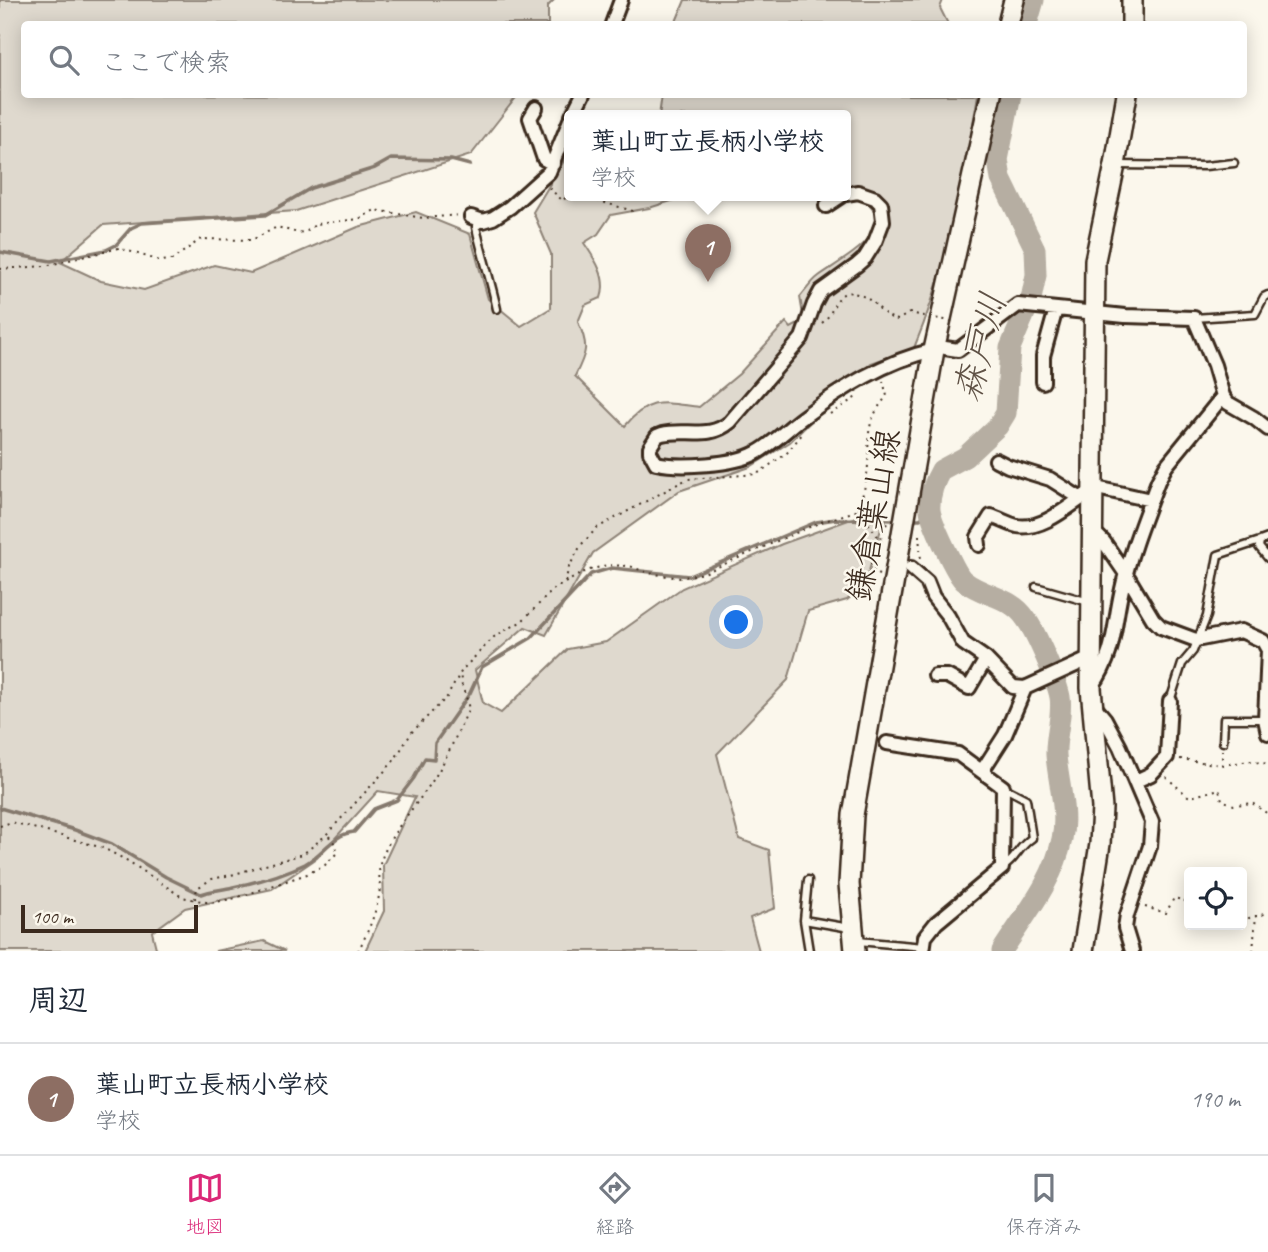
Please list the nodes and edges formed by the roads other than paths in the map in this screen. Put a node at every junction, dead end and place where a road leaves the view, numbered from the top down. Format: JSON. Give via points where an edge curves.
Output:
{"nodes":[{"id":1,"x":621,"y":0,"type":"edge"},
{"id":2,"x":1014,"y":0,"type":"edge"},
{"id":3,"x":1132,"y":0,"type":"edge"},
{"id":4,"x":613,"y":21,"type":"edge"},
{"id":5,"x":1009,"y":21,"type":"edge"},
{"id":6,"x":1132,"y":21,"type":"edge"},
{"id":7,"x":990,"y":98,"type":"edge"},
{"id":8,"x":1126,"y":98,"type":"edge"},
{"id":9,"x":536,"y":108,"type":"dead end"},
{"id":10,"x":564,"y":136,"type":"edge"},
{"id":11,"x":1234,"y":163,"type":"dead end"},
{"id":12,"x":553,"y":164,"type":"junction"},
{"id":13,"x":1115,"y":165,"type":"junction"},
{"id":14,"x":851,"y":193,"type":"edge"},
{"id":15,"x":834,"y":201,"type":"edge"},
{"id":16,"x":826,"y":206,"type":"dead end"},
{"id":17,"x":477,"y":219,"type":"joint"},
{"id":18,"x":1268,"y":295,"type":"edge"},
{"id":19,"x":497,"y":309,"type":"dead end"},
{"id":20,"x":1056,"y":309,"type":"junction"},
{"id":21,"x":1094,"y":311,"type":"junction"},
{"id":22,"x":1194,"y":318,"type":"junction"},
{"id":23,"x":939,"y":349,"type":"junction"},
{"id":24,"x":1043,"y":383,"type":"dead end"},
{"id":25,"x":1223,"y":397,"type":"junction"},
{"id":26,"x":1268,"y":429,"type":"edge"},
{"id":27,"x":996,"y":460,"type":"dead end"},
{"id":28,"x":1088,"y":492,"type":"junction"},
{"id":29,"x":1151,"y":500,"type":"junction"},
{"id":30,"x":1092,"y":529,"type":"junction"},
{"id":31,"x":1268,"y":537,"type":"edge"},
{"id":32,"x":1260,"y":541,"type":"junction"},
{"id":33,"x":979,"y":545,"type":"dead end"},
{"id":34,"x":1268,"y":558,"type":"edge"},
{"id":35,"x":915,"y":570,"type":"road end"},
{"id":36,"x":1126,"y":574,"type":"junction"},
{"id":37,"x":1035,"y":587,"type":"dead end"},
{"id":38,"x":1091,"y":603,"type":"junction"},
{"id":39,"x":1196,"y":640,"type":"junction"},
{"id":40,"x":1091,"y":658,"type":"junction"},
{"id":41,"x":986,"y":659,"type":"junction"},
{"id":42,"x":1268,"y":672,"type":"edge"},
{"id":43,"x":935,"y":676,"type":"dead end"},
{"id":44,"x":1025,"y":688,"type":"junction"},
{"id":45,"x":1091,"y":696,"type":"junction"},
{"id":46,"x":1170,"y":701,"type":"joint"},
{"id":47,"x":1265,"y":719,"type":"junction"},
{"id":48,"x":1268,"y":733,"type":"edge"},
{"id":49,"x":1223,"y":742,"type":"road end"},
{"id":50,"x":887,"y":743,"type":"dead end"},
{"id":51,"x":982,"y":771,"type":"junction"},
{"id":52,"x":1136,"y":781,"type":"junction"},
{"id":53,"x":1003,"y":788,"type":"junction"},
{"id":54,"x":1002,"y":868,"type":"junction"},
{"id":55,"x":808,"y":880,"type":"dead end"},
{"id":56,"x":804,"y":920,"type":"junction"},
{"id":57,"x":853,"y":940,"type":"edge"},
{"id":58,"x":924,"y":949,"type":"edge"},
{"id":59,"x":809,"y":951,"type":"edge"},
{"id":60,"x":1083,"y":951,"type":"edge"},
{"id":61,"x":1132,"y":951,"type":"edge"}],
"edges":[{"from":1,"to":4,"type":"street"},
{"from":2,"to":5,"type":"street"},
{"from":3,"to":6,"type":"street"},
{"from":7,"to":23,"type":"street","name":"鎌倉葉山線"},
{"from":8,"to":13,"type":"street"},
{"from":9,"to":12,"type":"street","via":[[530,118],[544,159]]},
{"from":10,"to":12,"type":"street"},
{"from":11,"to":13,"type":"lane"},
{"from":12,"to":17,"type":"street","via":[[510,207],[493,218]]},
{"from":13,"to":21,"type":"street","via":[[1095,260]]},
{"from":14,"to":23,"type":"street","via":[[878,201],[883,211],[875,242],[864,258],[821,291],[807,328],[790,354],[725,426],[709,433],[657,436],[650,452],[656,463],[676,466],[754,454],[867,375],[904,357]]},
{"from":15,"to":16,"type":"street"},
{"from":17,"to":19,"type":"lane","via":[[483,264]]},
{"from":18,"to":22,"type":"lane","via":[[1255,314]]},
{"from":20,"to":21,"type":"street"},
{"from":20,"to":23,"type":"street","via":[[1018,305],[958,350]]},
{"from":20,"to":24,"type":"street","via":[[1043,356]]},
{"from":21,"to":22,"type":"street"},
{"from":21,"to":28,"type":"street"},
{"from":22,"to":25,"type":"street"},
{"from":23,"to":57,"type":"street","name":"鎌倉葉山線","via":[[853,815],[849,884]]},
{"from":25,"to":26,"type":"street"},
{"from":25,"to":29,"type":"street","via":[[1166,466]]},
{"from":27,"to":28,"type":"street"},
{"from":28,"to":29,"type":"street"},
{"from":28,"to":30,"type":"street"},
{"from":28,"to":33,"type":"street","via":[[1031,526],[991,516],[978,537]]},
{"from":29,"to":36,"type":"street"},
{"from":30,"to":36,"type":"street"},
{"from":30,"to":38,"type":"street"},
{"from":31,"to":32,"type":"lane"},
{"from":32,"to":34,"type":"lane"},
{"from":32,"to":39,"type":"lane","via":[[1218,555],[1207,616]]},
{"from":35,"to":41,"type":"street","via":[[962,642]]},
{"from":36,"to":39,"type":"street","via":[[1161,627]]},
{"from":36,"to":45,"type":"street","via":[[1116,629]]},
{"from":37,"to":38,"type":"lane"},
{"from":38,"to":40,"type":"street"},
{"from":39,"to":42,"type":"street","via":[[1241,631],[1254,635],[1268,650]]},
{"from":39,"to":46,"type":"lane"},
{"from":40,"to":44,"type":"street"},
{"from":40,"to":45,"type":"street"},
{"from":41,"to":43,"type":"street","via":[[970,688],[947,676]]},
{"from":41,"to":44,"type":"street","via":[[1013,687]]},
{"from":42,"to":47,"type":"street"},
{"from":44,"to":51,"type":"street"},
{"from":45,"to":52,"type":"street"},
{"from":45,"to":60,"type":"street","via":[[1102,825]]},
{"from":46,"to":52,"type":"street","via":[[1163,763]]},
{"from":47,"to":48,"type":"street"},
{"from":47,"to":49,"type":"lane","via":[[1224,719]]},
{"from":50,"to":51,"type":"street","via":[[958,754]]},
{"from":51,"to":53,"type":"street"},
{"from":52,"to":61,"type":"street","via":[[1152,822],[1150,846],[1126,915]]},
{"from":53,"to":54,"type":"street"},
{"from":53,"to":54,"type":"lane","via":[[1026,799],[1032,838]]},
{"from":54,"to":58,"type":"street","via":[[936,923],[925,937]]},
{"from":55,"to":56,"type":"lane"},
{"from":56,"to":57,"type":"lane"},
{"from":56,"to":59,"type":"lane"},
{"from":57,"to":58,"type":"lane"}]}
